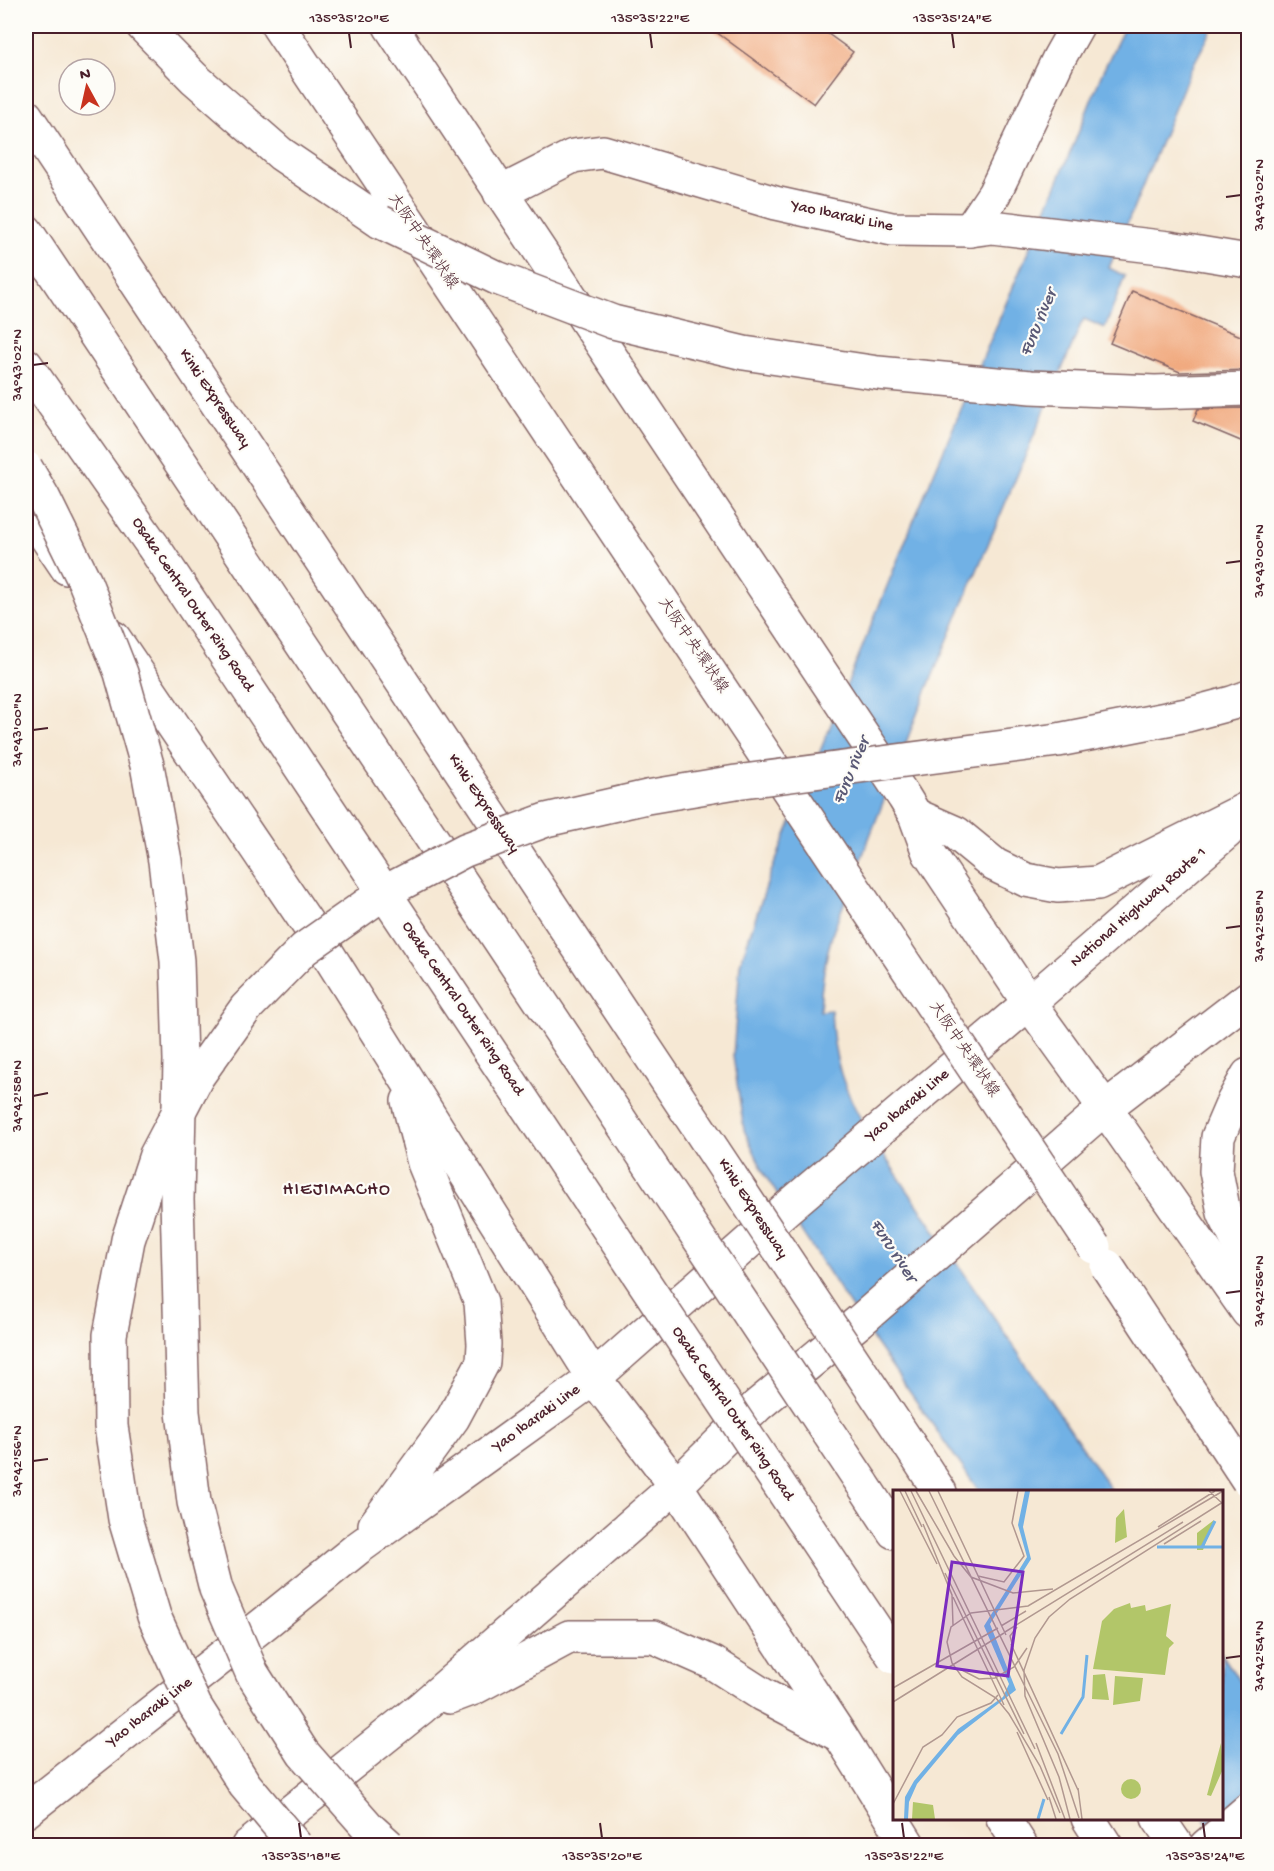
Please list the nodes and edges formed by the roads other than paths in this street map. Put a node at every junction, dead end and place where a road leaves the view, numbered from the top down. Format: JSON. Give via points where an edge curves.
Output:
{"nodes":[{"id":1,"x":143,"y":26,"type":"edge"},
{"id":2,"x":278,"y":26,"type":"edge"},
{"id":3,"x":390,"y":26,"type":"edge"},
{"id":4,"x":1077,"y":26,"type":"edge"},
{"id":5,"x":26,"y":116,"type":"edge"},
{"id":6,"x":500,"y":192,"type":"junction"},
{"id":7,"x":981,"y":228,"type":"junction"},
{"id":8,"x":26,"y":231,"type":"edge"},
{"id":9,"x":1248,"y":261,"type":"edge"},
{"id":10,"x":26,"y":365,"type":"edge"},
{"id":11,"x":1248,"y":389,"type":"edge"},
{"id":12,"x":26,"y":468,"type":"edge"},
{"id":13,"x":26,"y":507,"type":"edge"},
{"id":14,"x":1248,"y":696,"type":"edge"},
{"id":15,"x":910,"y":806,"type":"junction"},
{"id":16,"x":1248,"y":808,"type":"edge"},
{"id":17,"x":1248,"y":813,"type":"edge"},
{"id":18,"x":1248,"y":998,"type":"edge"},
{"id":19,"x":1029,"y":1003,"type":"junction"},
{"id":20,"x":401,"y":1073,"type":"junction"},
{"id":21,"x":1248,"y":1075,"type":"edge"},
{"id":22,"x":1106,"y":1108,"type":"junction"},
{"id":23,"x":1248,"y":1263,"type":"edge"},
{"id":24,"x":1248,"y":1312,"type":"edge"},
{"id":25,"x":594,"y":1378,"type":"junction"},
{"id":26,"x":1248,"y":1480,"type":"edge"},
{"id":27,"x":676,"y":1486,"type":"junction"},
{"id":28,"x":939,"y":1490,"type":"edge"},
{"id":29,"x":893,"y":1530,"type":"edge"},
{"id":30,"x":358,"y":1548,"type":"junction"},
{"id":31,"x":893,"y":1656,"type":"edge"},
{"id":32,"x":421,"y":1708,"type":"junction"},
{"id":33,"x":840,"y":1736,"type":"junction"},
{"id":34,"x":1248,"y":1810,"type":"edge"},
{"id":35,"x":26,"y":1811,"type":"edge"},
{"id":36,"x":893,"y":1820,"type":"edge"},
{"id":37,"x":893,"y":1820,"type":"edge"},
{"id":38,"x":1004,"y":1820,"type":"edge"},
{"id":39,"x":1089,"y":1820,"type":"edge"},
{"id":40,"x":1159,"y":1820,"type":"edge"},
{"id":41,"x":248,"y":1845,"type":"edge"},
{"id":42,"x":296,"y":1845,"type":"edge"},
{"id":43,"x":389,"y":1845,"type":"edge"},
{"id":44,"x":909,"y":1845,"type":"edge"},
{"id":45,"x":1021,"y":1845,"type":"edge"},
{"id":46,"x":1106,"y":1845,"type":"edge"},
{"id":47,"x":1177,"y":1845,"type":"edge"},
{"id":48,"x":1206,"y":1845,"type":"edge"}],
"edges":[{"from":1,"to":11,"type":"main road","bridge":true,"via":[[194,78],[281,154],[381,222],[497,278],[613,322],[744,353],[878,374],[1054,388],[1155,392]]},
{"from":2,"to":26,"type":"main road","bridge":true},
{"from":3,"to":6,"type":"main road"},
{"from":4,"to":7,"type":"main road"},
{"from":5,"to":28,"type":"main road","name":"Kinki Expressway","bridge":true},
{"from":6,"to":7,"type":"main road","name":"Yao Ibaraki Line","via":[[573,156],[603,152],[775,202],[892,229]]},
{"from":6,"to":15,"type":"main road"},
{"from":7,"to":9,"type":"main road","name":"Yao Ibaraki Line","via":[[1169,248]]},
{"from":8,"to":29,"type":"main road","bridge":true},
{"from":10,"to":31,"type":"main road","name":"Osaka Central Outer Ring Road","bridge":true,"via":[[153,546]]},
{"from":12,"to":43,"type":"main road","bridge":true,"via":[[85,582],[121,673],[147,765],[165,861],[177,961],[177,1200],[183,1412],[194,1502],[216,1589],[252,1673],[303,1753]]},
{"from":13,"to":20,"type":"main road","via":[[326,951]]},
{"from":14,"to":42,"type":"main road","bridge":true,"via":[[1187,715],[1058,740],[736,783],[647,797],[546,820],[465,849],[385,892],[304,949],[246,1008],[197,1077],[156,1155],[128,1240],[110,1335],[111,1426],[125,1519],[154,1616],[195,1706],[245,1785]]},
{"from":15,"to":16,"type":"main road","via":[[956,833],[995,865],[1026,880],[1058,886],[1098,883]]},
{"from":15,"to":19,"type":"main road","via":[[929,853]]},
{"from":17,"to":19,"type":"main road","name":"National Highway Route 1"},
{"from":18,"to":22,"type":"main road"},
{"from":19,"to":22,"type":"main road"},
{"from":19,"to":25,"type":"main road","name":"Yao Ibaraki Line"},
{"from":20,"to":25,"type":"main road"},
{"from":20,"to":30,"type":"main road","via":[[424,1163],[481,1302],[483,1362],[453,1418]]},
{"from":21,"to":23,"type":"main road","via":[[1218,1137],[1216,1171],[1224,1213]]},
{"from":22,"to":24,"type":"main road"},
{"from":22,"to":27,"type":"main road","via":[[758,1405]]},
{"from":25,"to":27,"type":"main road"},
{"from":25,"to":30,"type":"main road","name":"Yao Ibaraki Line"},
{"from":27,"to":32,"type":"main road"},
{"from":27,"to":33,"type":"main road"},
{"from":30,"to":35,"type":"main road","name":"Yao Ibaraki Line"},
{"from":32,"to":33,"type":"main road","via":[[474,1688],[569,1637],[654,1637],[714,1663],[763,1695]]},
{"from":32,"to":41,"type":"main road"},
{"from":33,"to":37,"type":"main road"},
{"from":34,"to":48,"type":"main road"},
{"from":36,"to":44,"type":"main road"},
{"from":38,"to":45,"type":"main road"},
{"from":39,"to":46,"type":"main road"},
{"from":40,"to":47,"type":"main road"}]}
